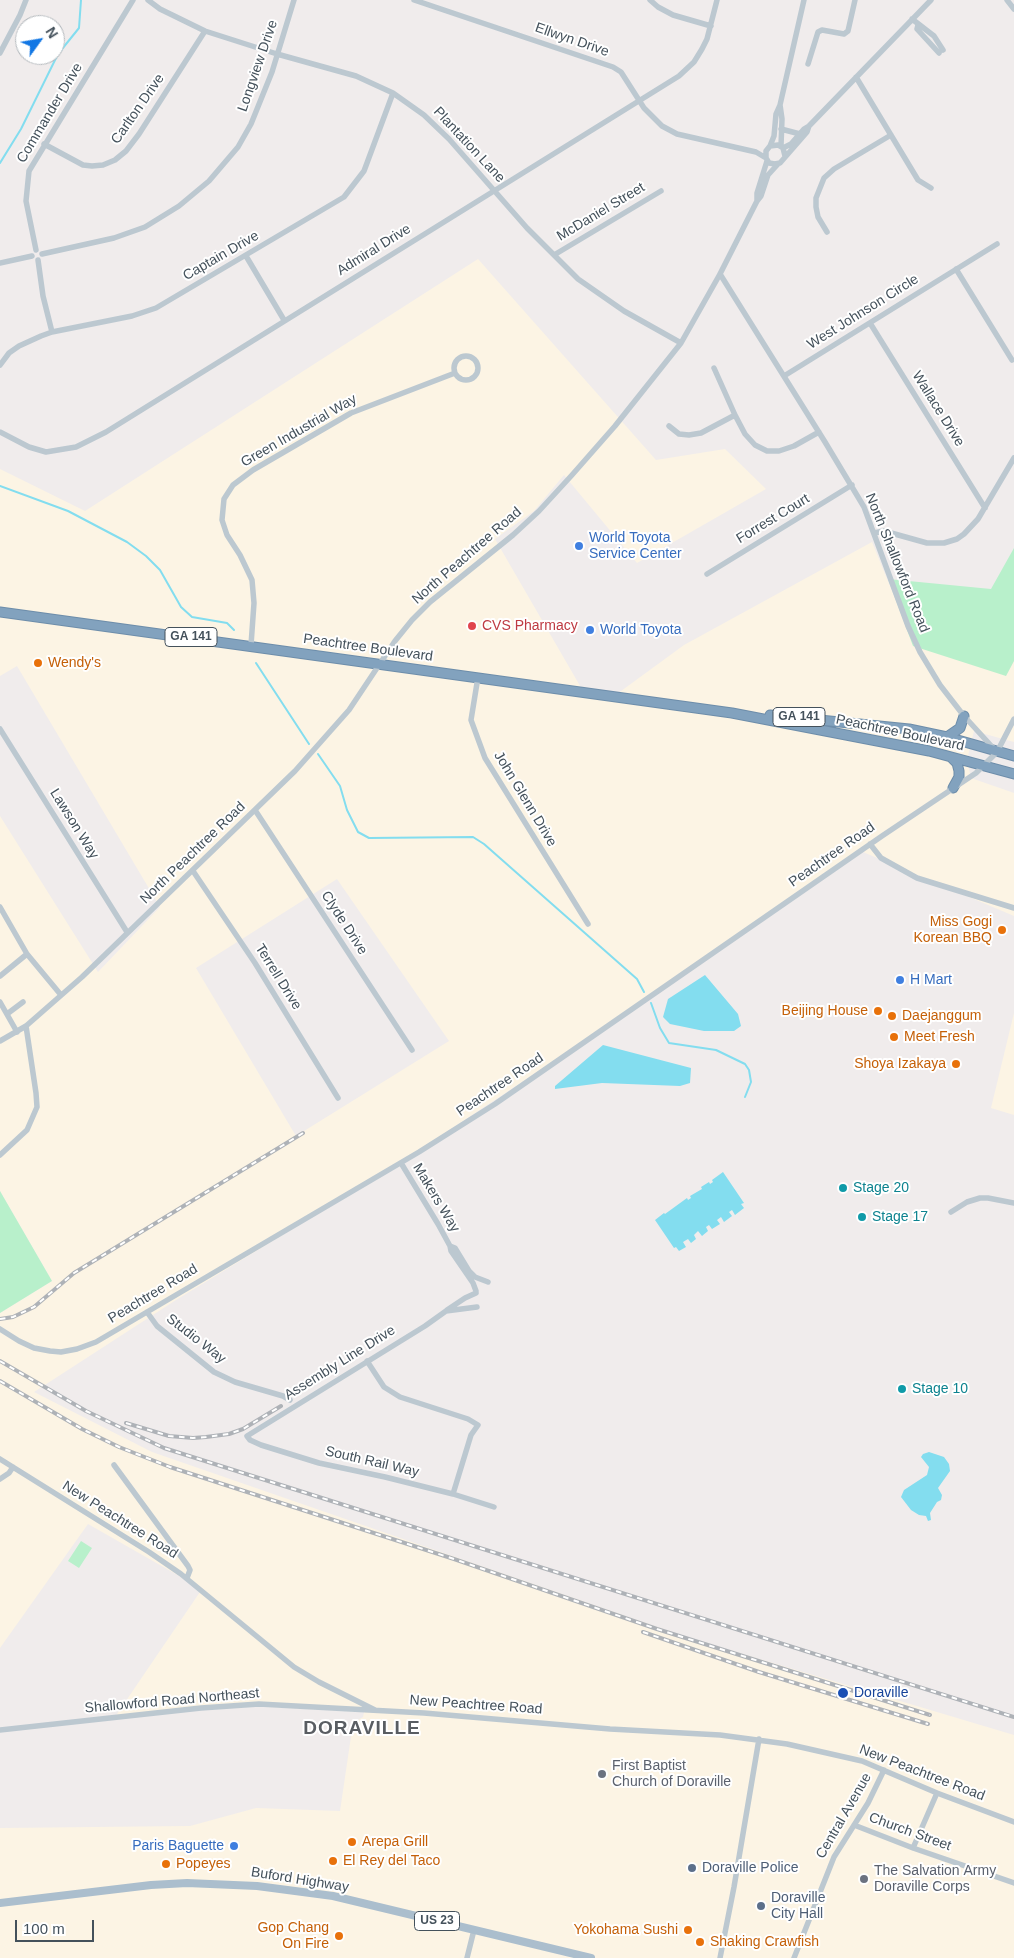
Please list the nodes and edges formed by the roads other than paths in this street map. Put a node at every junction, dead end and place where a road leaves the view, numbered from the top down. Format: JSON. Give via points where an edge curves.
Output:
{"nodes":[{"id":1,"x":26,"y":0,"type":"edge"},
{"id":2,"x":134,"y":0,"type":"edge"},
{"id":3,"x":148,"y":0,"type":"edge"},
{"id":4,"x":294,"y":0,"type":"edge"},
{"id":5,"x":414,"y":0,"type":"edge"},
{"id":6,"x":650,"y":0,"type":"edge"},
{"id":7,"x":717,"y":0,"type":"edge"},
{"id":8,"x":804,"y":0,"type":"edge"},
{"id":9,"x":856,"y":0,"type":"edge"},
{"id":10,"x":931,"y":0,"type":"edge"},
{"id":11,"x":1010,"y":1,"type":"edge"},
{"id":12,"x":1014,"y":9,"type":"edge"},
{"id":13,"x":912,"y":19,"type":"junction"},
{"id":14,"x":918,"y":25,"type":"junction"},
{"id":15,"x":711,"y":26,"type":"junction"},
{"id":16,"x":205,"y":31,"type":"junction"},
{"id":17,"x":0,"y":54,"type":"edge"},
{"id":18,"x":277,"y":54,"type":"junction"},
{"id":19,"x":808,"y":64,"type":"dead end"},
{"id":20,"x":856,"y":77,"type":"junction"},
{"id":21,"x":393,"y":93,"type":"junction"},
{"id":22,"x":639,"y":100,"type":"junction"},
{"id":23,"x":780,"y":105,"type":"junction"},
{"id":24,"x":809,"y":126,"type":"junction"},
{"id":25,"x":781,"y":129,"type":"junction"},
{"id":26,"x":800,"y":134,"type":"junction"},
{"id":27,"x":892,"y":135,"type":"junction"},
{"id":28,"x":44,"y":144,"type":"junction"},
{"id":29,"x":768,"y":147,"type":"junction"},
{"id":30,"x":782,"y":147,"type":"junction"},
{"id":31,"x":756,"y":152,"type":"junction"},
{"id":32,"x":785,"y":156,"type":"junction"},
{"id":33,"x":766,"y":159,"type":"junction"},
{"id":34,"x":778,"y":164,"type":"junction"},
{"id":35,"x":931,"y":188,"type":"dead end"},
{"id":36,"x":494,"y":190,"type":"junction"},
{"id":37,"x":661,"y":191,"type":"dead end"},
{"id":38,"x":757,"y":200,"type":"junction"},
{"id":39,"x":827,"y":232,"type":"dead end"},
{"id":40,"x":997,"y":244,"type":"dead end"},
{"id":41,"x":36,"y":250,"type":"junction"},
{"id":42,"x":42,"y":254,"type":"junction"},
{"id":43,"x":554,"y":255,"type":"junction"},
{"id":44,"x":246,"y":256,"type":"junction"},
{"id":45,"x":35,"y":258,"type":"junction"},
{"id":46,"x":0,"y":263,"type":"edge"},
{"id":47,"x":956,"y":269,"type":"junction"},
{"id":48,"x":720,"y":274,"type":"junction"},
{"id":49,"x":284,"y":320,"type":"junction"},
{"id":50,"x":870,"y":323,"type":"junction"},
{"id":51,"x":52,"y":332,"type":"junction"},
{"id":52,"x":681,"y":343,"type":"junction"},
{"id":53,"x":1012,"y":360,"type":"dead end"},
{"id":54,"x":0,"y":365,"type":"edge"},
{"id":55,"x":714,"y":368,"type":"dead end"},
{"id":56,"x":455,"y":373,"type":"junction"},
{"id":57,"x":784,"y":376,"type":"junction"},
{"id":58,"x":735,"y":415,"type":"junction"},
{"id":59,"x":669,"y":426,"type":"dead end"},
{"id":60,"x":0,"y":432,"type":"edge"},
{"id":61,"x":819,"y":432,"type":"junction"},
{"id":62,"x":1014,"y":458,"type":"edge"},
{"id":63,"x":852,"y":485,"type":"junction"},
{"id":64,"x":985,"y":508,"type":"junction"},
{"id":65,"x":874,"y":533,"type":"junction"},
{"id":66,"x":707,"y":574,"type":"dead end"},
{"id":67,"x":0,"y":612,"type":"edge"},
{"id":68,"x":251,"y":645,"type":"junction"},
{"id":69,"x":379,"y":664,"type":"junction"},
{"id":70,"x":478,"y":677,"type":"junction"},
{"id":71,"x":732,"y":713,"type":"junction"},
{"id":72,"x":964,"y":716,"type":"junction"},
{"id":73,"x":1014,"y":718,"type":"edge"},
{"id":74,"x":0,"y":729,"type":"edge"},
{"id":75,"x":1007,"y":732,"type":"junction"},
{"id":76,"x":1014,"y":734,"type":"edge"},
{"id":77,"x":947,"y":737,"type":"junction"},
{"id":78,"x":997,"y":752,"type":"junction"},
{"id":79,"x":1014,"y":756,"type":"edge"},
{"id":80,"x":951,"y":757,"type":"junction"},
{"id":81,"x":985,"y":765,"type":"junction"},
{"id":82,"x":1014,"y":776,"type":"edge"},
{"id":83,"x":953,"y":788,"type":"junction"},
{"id":84,"x":255,"y":810,"type":"junction"},
{"id":85,"x":870,"y":844,"type":"junction"},
{"id":86,"x":193,"y":871,"type":"junction"},
{"id":87,"x":0,"y":907,"type":"edge"},
{"id":88,"x":1014,"y":908,"type":"edge"},
{"id":89,"x":588,"y":924,"type":"dead end"},
{"id":90,"x":127,"y":932,"type":"junction"},
{"id":91,"x":27,"y":954,"type":"junction"},
{"id":92,"x":0,"y":976,"type":"edge"},
{"id":93,"x":61,"y":995,"type":"junction"},
{"id":94,"x":0,"y":1002,"type":"edge"},
{"id":95,"x":23,"y":1002,"type":"dead end"},
{"id":96,"x":6,"y":1014,"type":"junction"},
{"id":97,"x":26,"y":1026,"type":"junction"},
{"id":98,"x":16,"y":1032,"type":"junction"},
{"id":99,"x":0,"y":1041,"type":"edge"},
{"id":100,"x":412,"y":1050,"type":"dead end"},
{"id":101,"x":338,"y":1098,"type":"dead end"},
{"id":102,"x":0,"y":1155,"type":"edge"},
{"id":103,"x":400,"y":1163,"type":"junction"},
{"id":104,"x":1014,"y":1203,"type":"edge"},
{"id":105,"x":951,"y":1212,"type":"dead end"},
{"id":106,"x":450,"y":1246,"type":"junction"},
{"id":107,"x":488,"y":1282,"type":"dead end"},
{"id":108,"x":476,"y":1292,"type":"joint"},
{"id":109,"x":477,"y":1307,"type":"dead end"},
{"id":110,"x":446,"y":1311,"type":"junction"},
{"id":111,"x":147,"y":1312,"type":"junction"},
{"id":112,"x":0,"y":1329,"type":"edge"},
{"id":113,"x":367,"y":1361,"type":"junction"},
{"id":114,"x":290,"y":1400,"type":"dead end"},
{"id":115,"x":247,"y":1436,"type":"joint"},
{"id":116,"x":0,"y":1459,"type":"edge"},
{"id":117,"x":114,"y":1465,"type":"dead end"},
{"id":118,"x":13,"y":1467,"type":"junction"},
{"id":119,"x":0,"y":1479,"type":"edge"},
{"id":120,"x":453,"y":1494,"type":"junction"},
{"id":121,"x":494,"y":1507,"type":"dead end"},
{"id":122,"x":187,"y":1578,"type":"junction"},
{"id":123,"x":377,"y":1711,"type":"junction"},
{"id":124,"x":0,"y":1730,"type":"edge"},
{"id":125,"x":758,"y":1740,"type":"junction"},
{"id":126,"x":884,"y":1770,"type":"junction"},
{"id":127,"x":937,"y":1793,"type":"junction"},
{"id":128,"x":1014,"y":1822,"type":"edge"},
{"id":129,"x":854,"y":1825,"type":"junction"},
{"id":130,"x":913,"y":1848,"type":"junction"},
{"id":131,"x":1014,"y":1883,"type":"edge"},
{"id":132,"x":0,"y":1903,"type":"edge"},
{"id":133,"x":474,"y":1930,"type":"junction"},
{"id":134,"x":467,"y":1958,"type":"edge"},
{"id":135,"x":591,"y":1958,"type":"edge"},
{"id":136,"x":720,"y":1958,"type":"edge"},
{"id":137,"x":794,"y":1958,"type":"edge"}],
"edges":[{"from":1,"to":17,"type":"street"},
{"from":2,"to":28,"type":"street","name":"Commander Drive"},
{"from":3,"to":16,"type":"street","name":"Plantation Lane"},
{"from":4,"to":18,"type":"street","name":"Longview Drive"},
{"from":5,"to":22,"type":"street","name":"Ellwyn Drive","via":[[612,67],[621,72]]},
{"from":6,"to":15,"type":"street","via":[[673,16]]},
{"from":7,"to":15,"type":"street","name":"Admiral Drive"},
{"from":8,"to":23,"type":"street"},
{"from":9,"to":19,"type":"street","via":[[848,31],[844,34],[818,32]]},
{"from":10,"to":13,"type":"street","name":"North Peachtree Road"},
{"from":11,"to":12,"type":"street"},
{"from":13,"to":14,"type":"street"},
{"from":13,"to":20,"type":"street","name":"North Peachtree Road"},
{"from":14,"to":14,"type":"street","via":[[921,24],[934,36],[941,52],[917,29]]},
{"from":15,"to":22,"type":"street","name":"Admiral Drive","via":[[694,62],[679,76]]},
{"from":16,"to":18,"type":"street","name":"Plantation Lane"},
{"from":16,"to":28,"type":"street","name":"Carlton Drive","via":[[139,134],[115,160],[103,165],[83,164]]},
{"from":18,"to":21,"type":"street","name":"Plantation Lane","via":[[356,76]]},
{"from":18,"to":42,"type":"street","name":"Longview Drive","via":[[262,99],[238,146],[195,194],[133,232]]},
{"from":20,"to":24,"type":"street","name":"North Peachtree Road"},
{"from":20,"to":27,"type":"street"},
{"from":21,"to":36,"type":"street","name":"Plantation Lane","via":[[424,115],[449,139]]},
{"from":21,"to":44,"type":"street","name":"Captain Drive","via":[[364,171],[344,197]]},
{"from":22,"to":31,"type":"street","name":"Ellwyn Drive","via":[[662,126],[677,134]]},
{"from":22,"to":36,"type":"street","name":"Admiral Drive"},
{"from":23,"to":25,"type":"street"},
{"from":23,"to":29,"type":"street","via":[[774,136]]},
{"from":24,"to":26,"type":"street","name":"North Peachtree Road"},
{"from":24,"to":32,"type":"street","name":"North Peachtree Road","via":[[798,144]]},
{"from":25,"to":26,"type":"street"},
{"from":25,"to":30,"type":"street"},
{"from":26,"to":30,"type":"street","name":"North Peachtree Road","via":[[791,144]]},
{"from":27,"to":35,"type":"street","via":[[918,180]]},
{"from":27,"to":39,"type":"street","via":[[824,178],[816,207]]},
{"from":28,"to":41,"type":"street","name":"Commander Drive","via":[[29,170],[26,202]]},
{"from":29,"to":30,"type":"street","via":[[775,144]]},
{"from":29,"to":31,"type":"street"},
{"from":29,"to":33,"type":"street","name":"North Peachtree Road"},
{"from":30,"to":32,"type":"street"},
{"from":31,"to":33,"type":"street","name":"Ellwyn Drive"},
{"from":32,"to":34,"type":"street","name":"North Peachtree Road"},
{"from":33,"to":34,"type":"street"},
{"from":33,"to":38,"type":"street","name":"North Peachtree Road"},
{"from":34,"to":38,"type":"street","name":"North Peachtree Road","via":[[768,175]]},
{"from":36,"to":43,"type":"street","name":"Plantation Lane"},
{"from":36,"to":49,"type":"street","name":"Admiral Drive"},
{"from":37,"to":43,"type":"street","name":"McDaniel Street"},
{"from":38,"to":48,"type":"street","name":"North Peachtree Road"},
{"from":40,"to":47,"type":"street","name":"West Johnson Circle"},
{"from":41,"to":42,"type":"street"},
{"from":41,"to":45,"type":"street","via":[[32,253]]},
{"from":42,"to":45,"type":"street","via":[[42,257]]},
{"from":43,"to":52,"type":"street","name":"Plantation Lane","via":[[596,293]]},
{"from":44,"to":49,"type":"street"},
{"from":44,"to":51,"type":"street","name":"Captain Drive","via":[[156,308]]},
{"from":45,"to":46,"type":"street"},
{"from":45,"to":51,"type":"street"},
{"from":47,"to":50,"type":"street","name":"West Johnson Circle"},
{"from":47,"to":53,"type":"street"},
{"from":48,"to":52,"type":"street","name":"North Peachtree Road"},
{"from":48,"to":57,"type":"street","name":"North Shallowford Road"},
{"from":49,"to":60,"type":"street","name":"Admiral Drive","via":[[106,432],[76,447],[46,452],[30,448]]},
{"from":50,"to":57,"type":"street","name":"West Johnson Circle"},
{"from":50,"to":64,"type":"street","name":"Wallace Drive"},
{"from":51,"to":54,"type":"street","name":"Captain Drive","via":[[18,346]]},
{"from":52,"to":69,"type":"street","name":"North Peachtree Road","via":[[615,426],[548,501],[513,535],[430,602],[395,640]]},
{"from":55,"to":58,"type":"street"},
{"from":56,"to":56,"type":"street","name":"Green Industrial Way","via":[[460,379],[471,379],[476,374],[476,362],[470,357],[462,357],[456,362]]},
{"from":56,"to":68,"type":"street","name":"Green Industrial Way","via":[[351,413],[233,485],[224,499],[222,520],[252,580]]},
{"from":57,"to":61,"type":"street","name":"North Shallowford Road"},
{"from":58,"to":59,"type":"street","via":[[701,433],[679,434]]},
{"from":58,"to":61,"type":"street","via":[[754,445],[767,451],[794,446]]},
{"from":61,"to":63,"type":"street","name":"North Shallowford Road"},
{"from":62,"to":64,"type":"street"},
{"from":63,"to":65,"type":"street","name":"North Shallowford Road"},
{"from":63,"to":66,"type":"street","name":"Forrest Court"},
{"from":64,"to":65,"type":"street","via":[[964,534],[950,541],[927,543],[884,531]]},
{"from":65,"to":72,"type":"street","name":"North Shallowford Road","via":[[913,637],[940,685]]},
{"from":67,"to":68,"type":"highway","name":"Peachtree Boulevard","number":"GA 141"},
{"from":68,"to":69,"type":"highway","name":"Peachtree Boulevard","number":"GA 141"},
{"from":69,"to":70,"type":"highway","name":"Peachtree Boulevard","number":"GA 141"},
{"from":69,"to":84,"type":"street","name":"North Peachtree Road","via":[[349,710],[320,745]]},
{"from":70,"to":71,"type":"highway","name":"Peachtree Boulevard","number":"GA 141"},
{"from":70,"to":89,"type":"street","name":"John Glenn Drive","via":[[471,720],[484,758]]},
{"from":71,"to":77,"type":"highway","name":"Peachtree Boulevard","number":"GA 141","via":[[867,724]]},
{"from":71,"to":80,"type":"highway","name":"Peachtree Boulevard","number":"GA 141"},
{"from":72,"to":77,"type":"highway","via":[[960,728]]},
{"from":72,"to":78,"type":"street","name":"North Shallowford Road"},
{"from":73,"to":75,"type":"street","name":"Peachtree Road"},
{"from":74,"to":90,"type":"street","name":"Lawson Way"},
{"from":75,"to":76,"type":"street"},
{"from":75,"to":78,"type":"street","name":"Peachtree Road"},
{"from":77,"to":78,"type":"highway","name":"Peachtree Boulevard","number":"GA 141"},
{"from":78,"to":79,"type":"highway","number":"GA 141"},
{"from":78,"to":81,"type":"street","name":"Peachtree Road"},
{"from":80,"to":81,"type":"highway","name":"Peachtree Boulevard","number":"GA 141"},
{"from":80,"to":83,"type":"highway","via":[[959,771]]},
{"from":81,"to":82,"type":"highway","name":"Peachtree Boulevard","number":"GA 141"},
{"from":81,"to":83,"type":"street","name":"Peachtree Road"},
{"from":83,"to":85,"type":"street","name":"Peachtree Road"},
{"from":84,"to":86,"type":"street","name":"North Peachtree Road"},
{"from":84,"to":100,"type":"street","name":"Clyde Drive"},
{"from":85,"to":88,"type":"street","via":[[881,858],[917,878]]},
{"from":85,"to":103,"type":"street","name":"Peachtree Road","via":[[516,1090]]},
{"from":86,"to":90,"type":"street","name":"North Peachtree Road"},
{"from":86,"to":101,"type":"street","name":"Terrell Drive","via":[[255,963]]},
{"from":87,"to":91,"type":"street"},
{"from":90,"to":93,"type":"street","name":"North Peachtree Road"},
{"from":91,"to":92,"type":"street"},
{"from":91,"to":93,"type":"street"},
{"from":93,"to":97,"type":"street","name":"North Peachtree Road"},
{"from":94,"to":96,"type":"street"},
{"from":95,"to":96,"type":"street"},
{"from":96,"to":98,"type":"street"},
{"from":97,"to":98,"type":"street","name":"North Peachtree Road"},
{"from":97,"to":102,"type":"street","via":[[37,1107],[27,1130]]},
{"from":98,"to":99,"type":"street","name":"North Peachtree Road"},
{"from":103,"to":106,"type":"street","name":"Makers Way"},
{"from":103,"to":111,"type":"street","name":"Peachtree Road"},
{"from":104,"to":105,"type":"street","via":[[988,1198],[967,1202]]},
{"from":106,"to":107,"type":"street","name":"Makers Way","via":[[455,1248],[469,1271]]},
{"from":106,"to":108,"type":"street","name":"Makers Way"},
{"from":108,"to":110,"type":"street","name":"Assembly Line Drive"},
{"from":109,"to":110,"type":"street","name":"Assembly Line Drive"},
{"from":110,"to":113,"type":"street","name":"Assembly Line Drive"},
{"from":111,"to":112,"type":"street","name":"Peachtree Road","via":[[96,1342],[61,1352],[34,1348]]},
{"from":111,"to":114,"type":"street","name":"Studio Way","via":[[157,1326],[214,1372]]},
{"from":113,"to":115,"type":"street","name":"Assembly Line Drive"},
{"from":113,"to":120,"type":"street","via":[[384,1387],[400,1397],[478,1424],[471,1435]]},
{"from":115,"to":120,"type":"street","name":"South Rail Way","via":[[261,1445],[319,1463]]},
{"from":116,"to":118,"type":"street","name":"New Peachtree Road"},
{"from":117,"to":122,"type":"street","via":[[188,1566]]},
{"from":118,"to":119,"type":"street"},
{"from":118,"to":122,"type":"street","name":"New Peachtree Road"},
{"from":120,"to":121,"type":"street","name":"South Rail Way"},
{"from":122,"to":123,"type":"street","name":"New Peachtree Road","via":[[294,1668]]},
{"from":123,"to":124,"type":"street","name":"Shallowford Road Northeast","via":[[231,1705]]},
{"from":123,"to":125,"type":"street","name":"New Peachtree Road"},
{"from":125,"to":126,"type":"street","name":"New Peachtree Road","via":[[822,1751]]},
{"from":125,"to":136,"type":"street"},
{"from":126,"to":127,"type":"street","name":"New Peachtree Road"},
{"from":126,"to":129,"type":"street","name":"Central Avenue"},
{"from":127,"to":128,"type":"street","name":"New Peachtree Road"},
{"from":127,"to":130,"type":"street"},
{"from":129,"to":130,"type":"street","name":"Church Street"},
{"from":129,"to":137,"type":"street","name":"Central Avenue","via":[[834,1857]]},
{"from":130,"to":131,"type":"street","name":"Church Street"},
{"from":132,"to":133,"type":"main road","name":"Buford Highway","number":"US 23","via":[[137,1886],[246,1884],[332,1896]]},
{"from":133,"to":134,"type":"street"},
{"from":133,"to":135,"type":"main road","name":"Buford Highway","number":"US 23"}]}
